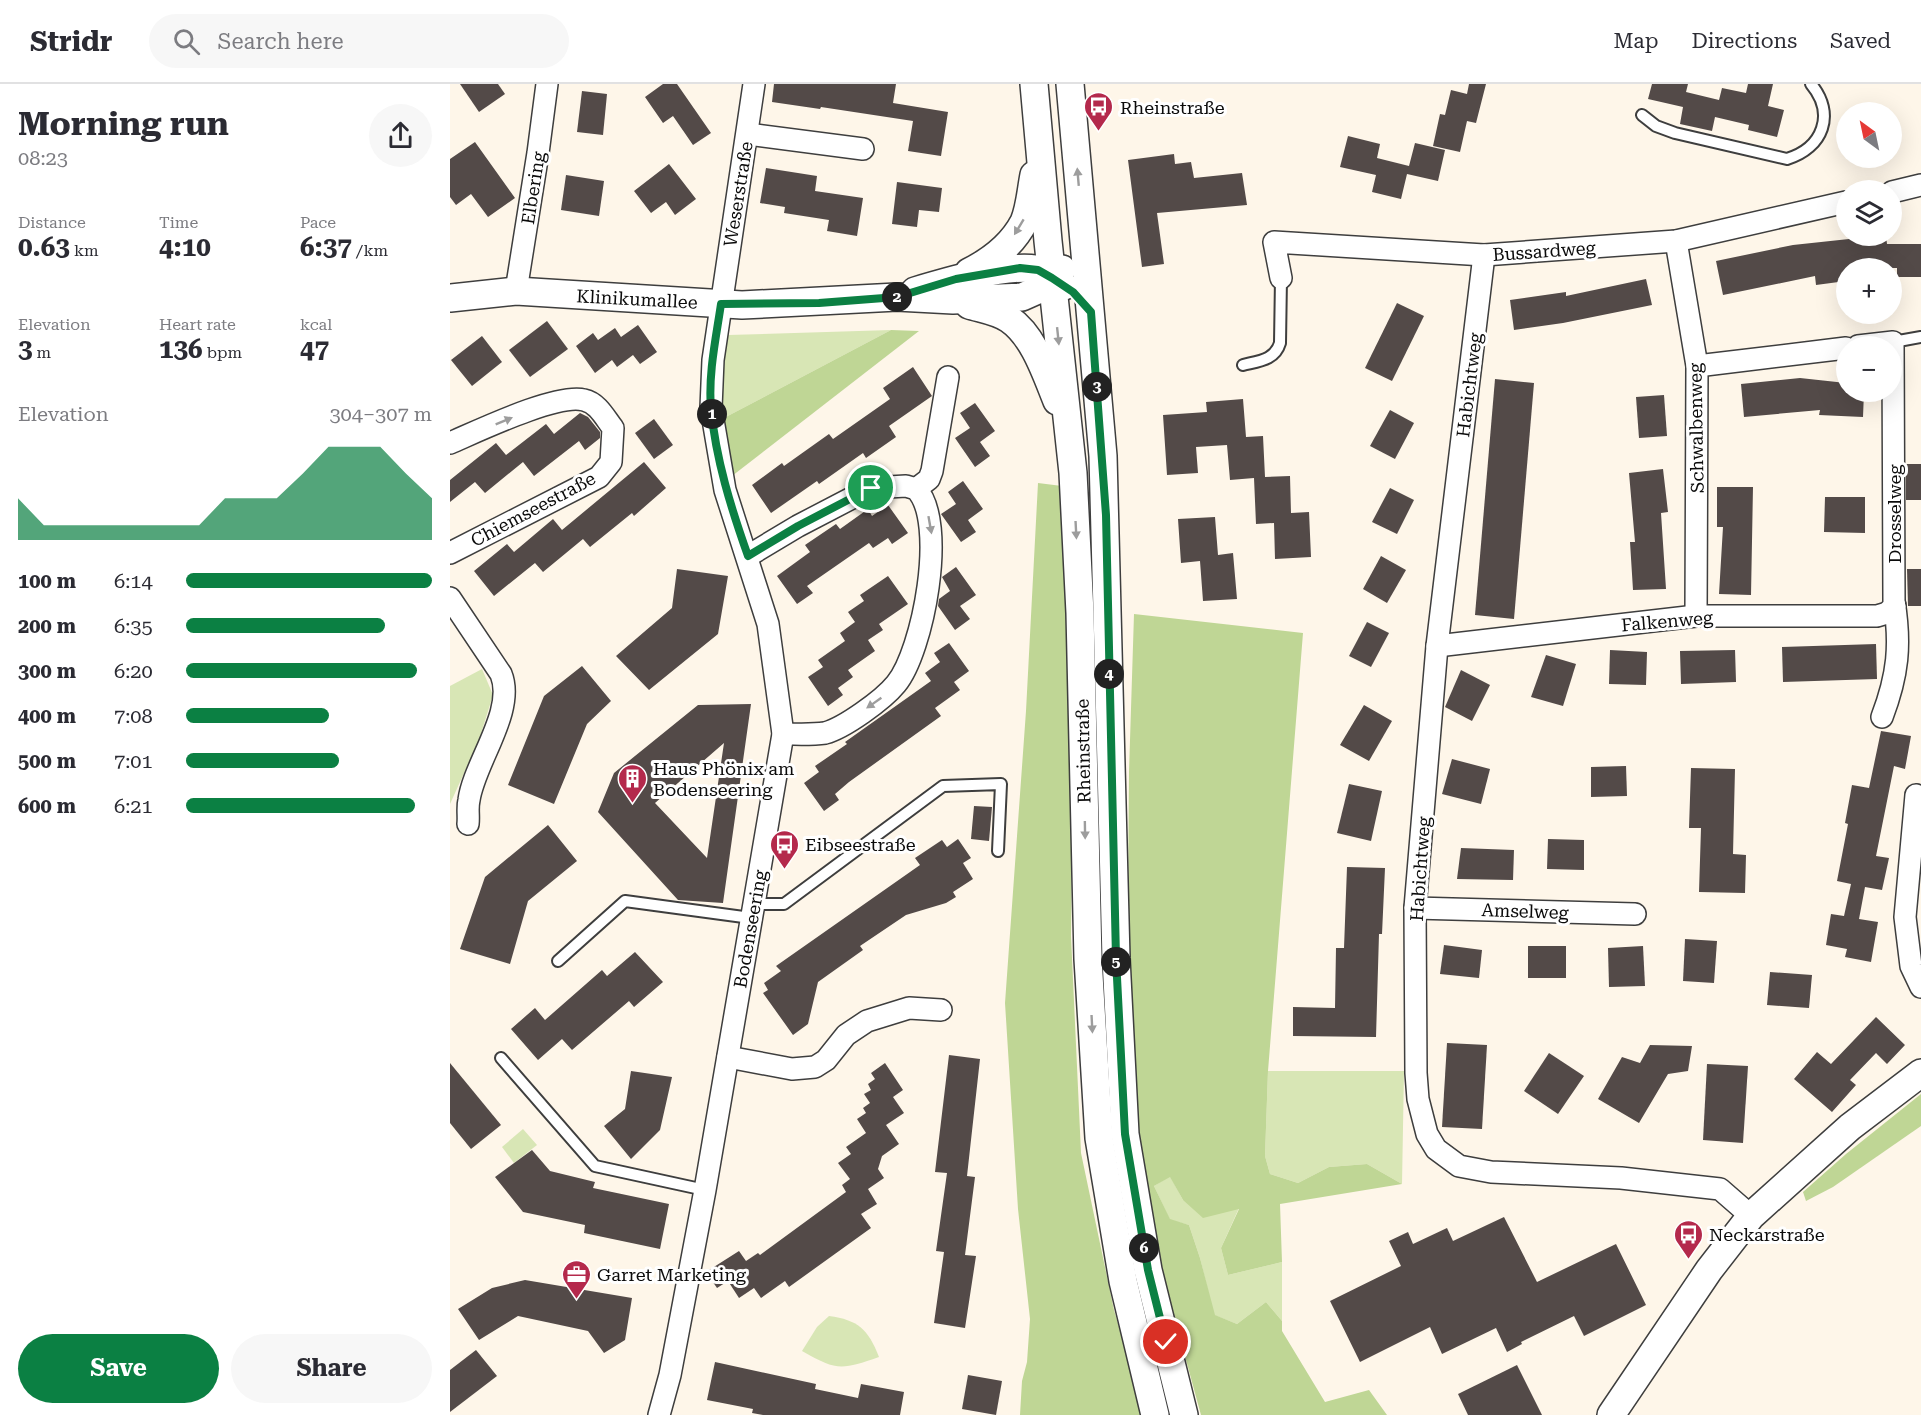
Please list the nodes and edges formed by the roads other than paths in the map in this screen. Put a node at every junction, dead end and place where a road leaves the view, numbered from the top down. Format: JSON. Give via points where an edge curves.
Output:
{"nodes":[{"id":1,"x":547,"y":84,"type":"edge"},
{"id":2,"x":754,"y":84,"type":"edge"},
{"id":3,"x":1034,"y":84,"type":"edge"},
{"id":4,"x":1070,"y":84,"type":"edge"},
{"id":5,"x":1810,"y":84,"type":"edge"},
{"id":6,"x":1642,"y":115,"type":"dead end"},
{"id":7,"x":748,"y":134,"type":"junction"},
{"id":8,"x":863,"y":148,"type":"dead end"},
{"id":9,"x":1040,"y":151,"type":"junction"},
{"id":10,"x":1921,"y":185,"type":"edge"},
{"id":11,"x":1902,"y":190,"type":"edge"},
{"id":12,"x":1836,"y":204,"type":"edge"},
{"id":13,"x":1084,"y":241,"type":"junction"},
{"id":14,"x":1676,"y":241,"type":"junction"},
{"id":15,"x":1484,"y":255,"type":"junction"},
{"id":16,"x":1052,"y":278,"type":"junction"},
{"id":17,"x":1281,"y":278,"type":"joint"},
{"id":18,"x":954,"y":290,"type":"junction"},
{"id":19,"x":516,"y":291,"type":"junction"},
{"id":20,"x":450,"y":298,"type":"edge"},
{"id":21,"x":721,"y":304,"type":"junction"},
{"id":22,"x":1091,"y":312,"type":"junction"},
{"id":23,"x":1921,"y":338,"type":"edge"},
{"id":24,"x":1902,"y":341,"type":"edge"},
{"id":25,"x":1836,"y":349,"type":"edge"},
{"id":26,"x":1243,"y":365,"type":"dead end"},
{"id":27,"x":1697,"y":366,"type":"junction"},
{"id":28,"x":948,"y":377,"type":"dead end"},
{"id":29,"x":1893,"y":402,"type":"edge"},
{"id":30,"x":1068,"y":428,"type":"junction"},
{"id":31,"x":450,"y":443,"type":"edge"},
{"id":32,"x":916,"y":489,"type":"junction"},
{"id":33,"x":450,"y":553,"type":"edge"},
{"id":34,"x":748,"y":556,"type":"junction"},
{"id":35,"x":450,"y":598,"type":"edge"},
{"id":36,"x":1895,"y":606,"type":"junction"},
{"id":37,"x":1696,"y":616,"type":"junction"},
{"id":38,"x":1437,"y":646,"type":"junction"},
{"id":39,"x":1882,"y":717,"type":"dead end"},
{"id":40,"x":783,"y":734,"type":"junction"},
{"id":41,"x":1916,"y":795,"type":"dead end"},
{"id":42,"x":468,"y":824,"type":"dead end"},
{"id":43,"x":998,"y":851,"type":"dead end"},
{"id":44,"x":1416,"y":908,"type":"junction"},
{"id":45,"x":752,"y":911,"type":"junction"},
{"id":46,"x":1635,"y":914,"type":"dead end"},
{"id":47,"x":558,"y":961,"type":"dead end"},
{"id":48,"x":1921,"y":987,"type":"edge"},
{"id":49,"x":941,"y":1010,"type":"dead end"},
{"id":50,"x":728,"y":1057,"type":"junction"},
{"id":51,"x":501,"y":1058,"type":"dead end"},
{"id":52,"x":1921,"y":1073,"type":"edge"},
{"id":53,"x":705,"y":1190,"type":"junction"},
{"id":54,"x":1751,"y":1216,"type":"junction"},
{"id":55,"x":659,"y":1415,"type":"edge"},
{"id":56,"x":1155,"y":1415,"type":"edge"},
{"id":57,"x":1184,"y":1415,"type":"edge"},
{"id":58,"x":1611,"y":1415,"type":"edge"}],
"edges":[{"from":1,"to":19,"type":"street","name":"Elbering"},
{"from":2,"to":7,"type":"street","name":"Weserstraße"},
{"from":3,"to":9,"type":"street","name":"Rheinstraße"},
{"from":13,"to":4,"type":"street","name":"Rheinstraße","one_way":true},
{"from":5,"to":6,"type":"lane","via":[[1822,105],[1820,133],[1808,150],[1787,159],[1674,134]]},
{"from":7,"to":8,"type":"street"},
{"from":7,"to":21,"type":"street","name":"Weserstraße"},
{"from":9,"to":16,"type":"street","name":"Rheinstraße"},
{"from":9,"to":18,"type":"street","name":"Klinikumallee","one_way":true,"via":[[1024,220],[1018,230],[999,252]]},
{"from":10,"to":11,"type":"street"},
{"from":12,"to":14,"type":"street","name":"Bussardweg"},
{"from":13,"to":16,"type":"street","name":"Klinikumallee","via":[[1069,263]]},
{"from":13,"to":22,"type":"street","name":"Rheinstraße"},
{"from":14,"to":15,"type":"street","name":"Bussardweg"},
{"from":14,"to":27,"type":"street","name":"Schwalbenweg"},
{"from":15,"to":17,"type":"street","name":"Bussardweg","via":[[1274,243]]},
{"from":15,"to":38,"type":"street","name":"Habichtweg"},
{"from":16,"to":18,"type":"street","name":"Klinikumallee","via":[[1022,297]]},
{"from":16,"to":22,"type":"street","via":[[1073,292]]},
{"from":16,"to":30,"type":"street","name":"Rheinstraße","one_way":true},
{"from":17,"to":26,"type":"lane","via":[[1278,351],[1270,358]]},
{"from":18,"to":21,"type":"street","name":"Klinikumallee","via":[[819,303]]},
{"from":18,"to":30,"type":"street","via":[[1010,320],[1022,332],[1037,354]]},
{"from":19,"to":20,"type":"street","name":"Klinikumallee"},
{"from":19,"to":21,"type":"street","name":"Klinikumallee"},
{"from":21,"to":34,"type":"street","name":"Bodenseering","via":[[711,408],[725,490]]},
{"from":22,"to":57,"type":"street","name":"Rheinstraße","via":[[1106,515],[1116,958],[1125,1134],[1148,1270]]},
{"from":23,"to":24,"type":"lane"},
{"from":25,"to":27,"type":"street"},
{"from":27,"to":37,"type":"street","name":"Schwalbenweg"},
{"from":28,"to":32,"type":"street","via":[[932,471],[929,479]]},
{"from":29,"to":36,"type":"street","name":"Drosselweg"},
{"from":30,"to":56,"type":"street","name":"Rheinstraße","one_way":true,"via":[[1080,613],[1088,959],[1099,1138],[1123,1281]]},
{"from":31,"to":33,"type":"street","name":"Chiemseestraße","one_way":true,"via":[[563,399],[584,400],[597,407],[613,428],[610,462],[599,477]]},
{"from":32,"to":34,"type":"street","via":[[871,488]]},
{"from":32,"to":40,"type":"street","one_way":true,"via":[[925,502],[932,556],[914,651],[902,676],[884,696],[834,730]]},
{"from":34,"to":40,"type":"street","name":"Bodenseering","via":[[768,624]]},
{"from":35,"to":42,"type":"street","via":[[505,685],[501,710],[469,799]]},
{"from":36,"to":37,"type":"street","name":"Falkenweg","via":[[1877,616]]},
{"from":36,"to":39,"type":"street","name":"Drosselweg","via":[[1898,666]]},
{"from":37,"to":38,"type":"street","name":"Falkenweg"},
{"from":38,"to":44,"type":"street","name":"Habichtweg"},
{"from":40,"to":45,"type":"street","name":"Bodenseering"},
{"from":41,"to":48,"type":"street","via":[[1905,918],[1911,966]]},
{"from":43,"to":45,"type":"lane","via":[[1000,784],[943,786],[784,904]]},
{"from":44,"to":46,"type":"street","name":"Amselweg"},
{"from":44,"to":54,"type":"street","name":"Habichtweg","via":[[1418,1099],[1427,1134],[1436,1149],[1459,1166],[1491,1172],[1621,1178],[1720,1189]]},
{"from":45,"to":47,"type":"lane","via":[[625,901]]},
{"from":45,"to":50,"type":"street","name":"Bodenseering"},
{"from":49,"to":50,"type":"street","via":[[909,1008],[867,1021],[846,1035],[826,1060],[815,1067],[792,1069]]},
{"from":50,"to":53,"type":"street","name":"Bodenseering"},
{"from":51,"to":53,"type":"lane","via":[[595,1166]]},
{"from":52,"to":54,"type":"street","via":[[1850,1127]]},
{"from":53,"to":55,"type":"street","name":"Bodenseering"},
{"from":54,"to":58,"type":"street","via":[[1709,1270]]}]}
